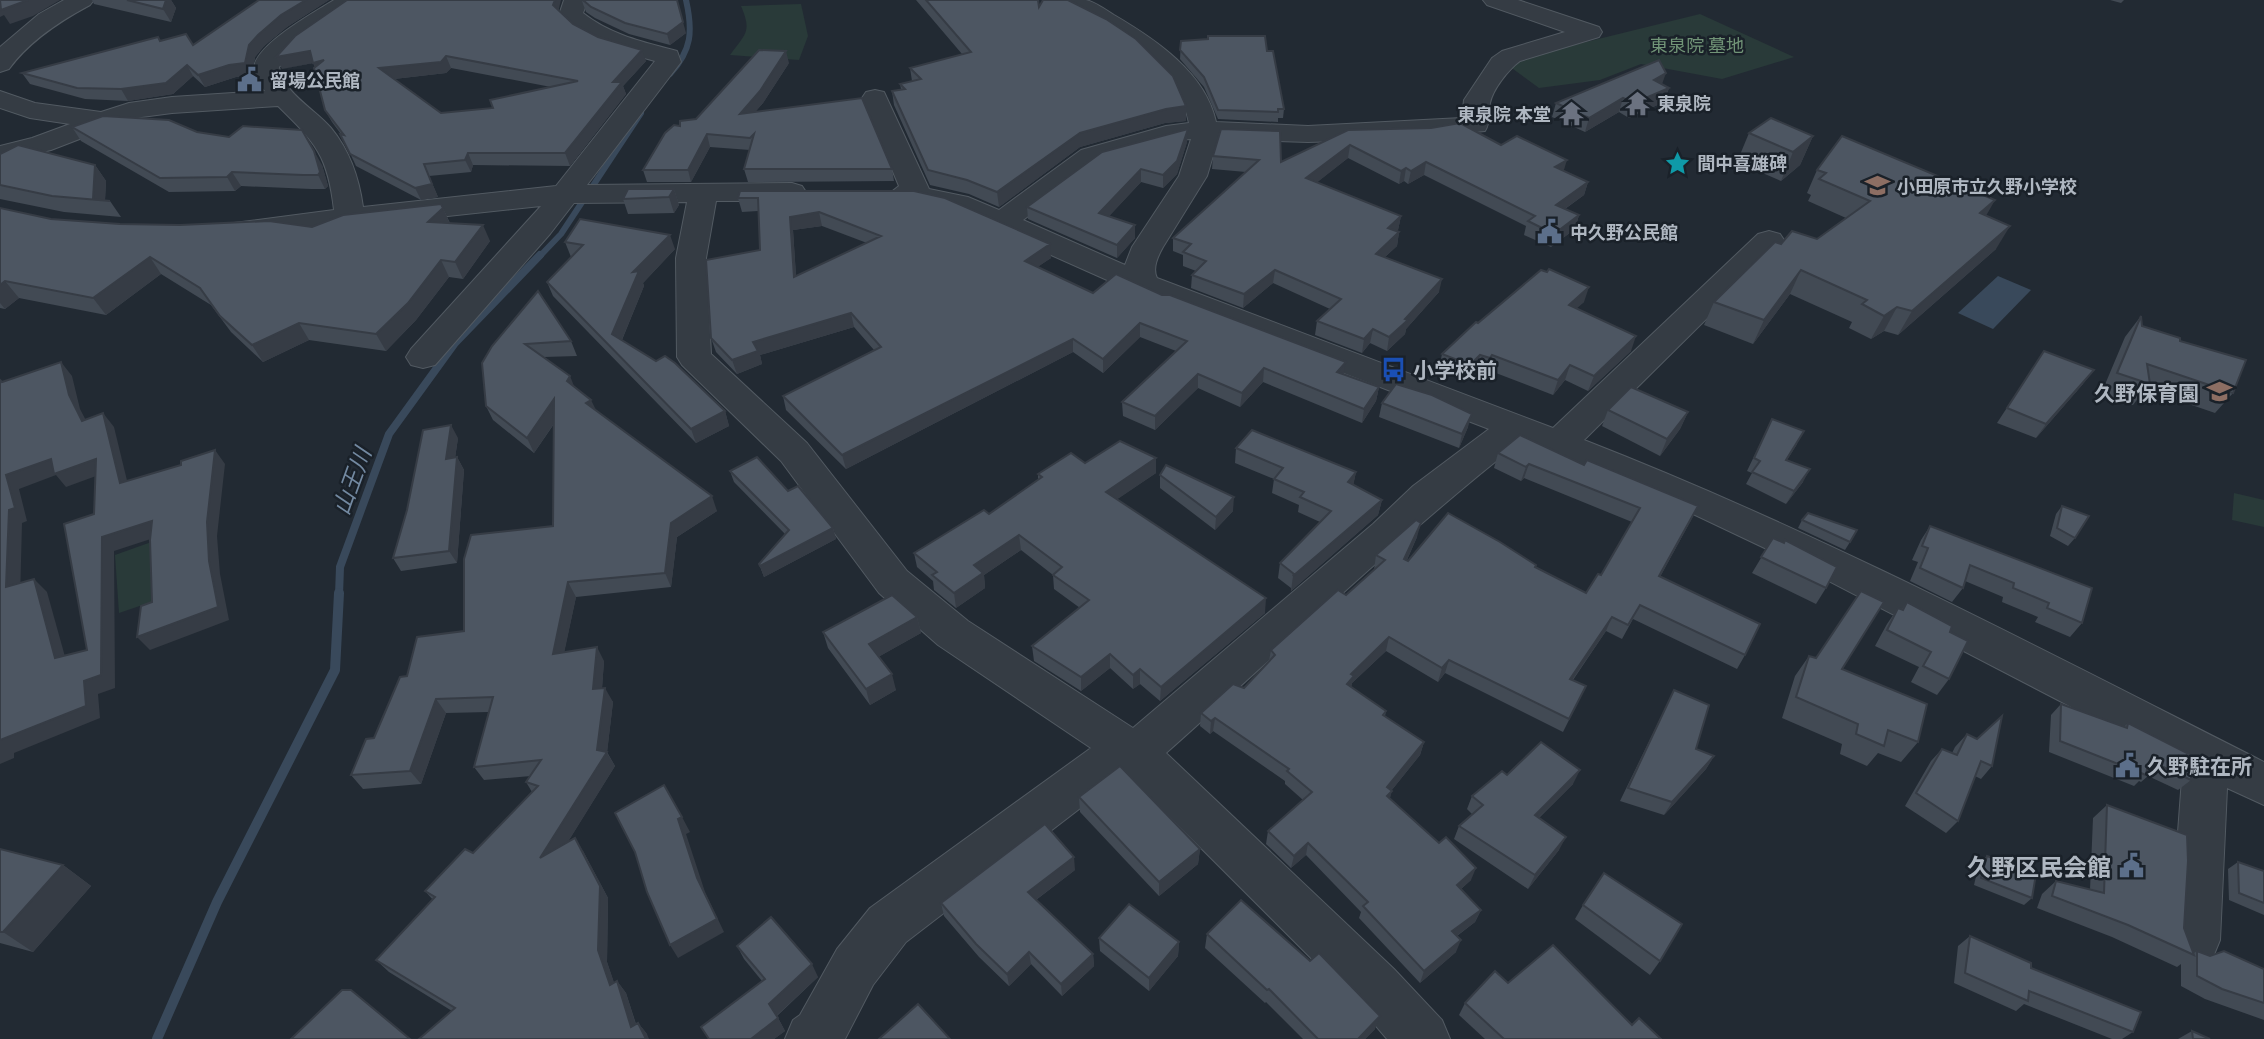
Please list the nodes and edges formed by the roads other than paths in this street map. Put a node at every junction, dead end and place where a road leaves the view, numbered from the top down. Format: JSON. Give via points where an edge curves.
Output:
{"nodes":[{"id":1,"x":82,"y":0,"type":"edge"},
{"id":2,"x":351,"y":0,"type":"edge"},
{"id":3,"x":576,"y":0,"type":"edge"},
{"id":4,"x":1070,"y":0,"type":"edge"},
{"id":5,"x":1495,"y":0,"type":"edge"},
{"id":6,"x":0,"y":64,"type":"edge"},
{"id":7,"x":283,"y":98,"type":"junction"},
{"id":8,"x":874,"y":98,"type":"dead end"},
{"id":9,"x":0,"y":99,"type":"edge"},
{"id":10,"x":102,"y":120,"type":"junction"},
{"id":11,"x":1207,"y":130,"type":"junction"},
{"id":12,"x":0,"y":153,"type":"edge"},
{"id":13,"x":823,"y":191,"type":"edge"},
{"id":14,"x":883,"y":192,"type":"edge"},
{"id":15,"x":916,"y":193,"type":"junction"},
{"id":16,"x":566,"y":194,"type":"junction"},
{"id":17,"x":703,"y":194,"type":"junction"},
{"id":18,"x":349,"y":219,"type":"junction"},
{"id":19,"x":1002,"y":222,"type":"junction"},
{"id":20,"x":220,"y":230,"type":"edge"},
{"id":21,"x":1769,"y":240,"type":"dead end"},
{"id":22,"x":1146,"y":285,"type":"junction"},
{"id":23,"x":423,"y":357,"type":"dead end"},
{"id":24,"x":1516,"y":427,"type":"junction"},
{"id":25,"x":1559,"y":443,"type":"junction"},
{"id":26,"x":1131,"y":750,"type":"junction"},
{"id":27,"x":2206,"y":755,"type":"junction"},
{"id":28,"x":2264,"y":785,"type":"edge"},
{"id":29,"x":2195,"y":940,"type":"dead end"},
{"id":30,"x":812,"y":1039,"type":"edge"},
{"id":31,"x":1423,"y":1039,"type":"edge"}],
"edges":[{"from":1,"to":6,"type":"street","via":[[47,19]]},
{"from":2,"to":7,"type":"street","via":[[271,58],[267,74]]},
{"from":3,"to":16,"type":"street","via":[[571,15],[578,22],[640,51],[668,56],[668,62]]},
{"from":4,"to":11,"type":"street","via":[[1139,39],[1163,61],[1200,106]]},
{"from":5,"to":11,"type":"street","via":[[1590,32],[1501,63],[1477,100],[1475,125],[1308,134]]},
{"from":7,"to":10,"type":"street","via":[[145,108]]},
{"from":7,"to":18,"type":"street","via":[[322,134],[346,184]]},
{"from":8,"to":15,"type":"street"},
{"from":9,"to":10,"type":"street","via":[[30,110]]},
{"from":10,"to":12,"type":"street","via":[[41,144]]},
{"from":11,"to":19,"type":"street","via":[[1176,132],[1091,156]]},
{"from":11,"to":22,"type":"street","via":[[1199,163],[1139,264],[1139,278]]},
{"from":13,"to":17,"type":"street"},
{"from":14,"to":15,"type":"street"},
{"from":15,"to":19,"type":"street","via":[[958,203]]},
{"from":16,"to":17,"type":"street"},
{"from":16,"to":18,"type":"street"},
{"from":16,"to":23,"type":"street"},
{"from":17,"to":26,"type":"street","via":[[691,257],[694,357],[794,452],[893,582],[953,633]]},
{"from":18,"to":20,"type":"street"},
{"from":19,"to":22,"type":"street"},
{"from":21,"to":25,"type":"street"},
{"from":22,"to":24,"type":"street"},
{"from":24,"to":25,"type":"street"},
{"from":24,"to":26,"type":"street","via":[[1426,496]]},
{"from":25,"to":27,"type":"street","via":[[1785,541]]},
{"from":26,"to":30,"type":"street","via":[[888,925],[855,967]]},
{"from":26,"to":31,"type":"street","via":[[1376,987]]},
{"from":27,"to":28,"type":"street"},
{"from":27,"to":29,"type":"street"}]}
